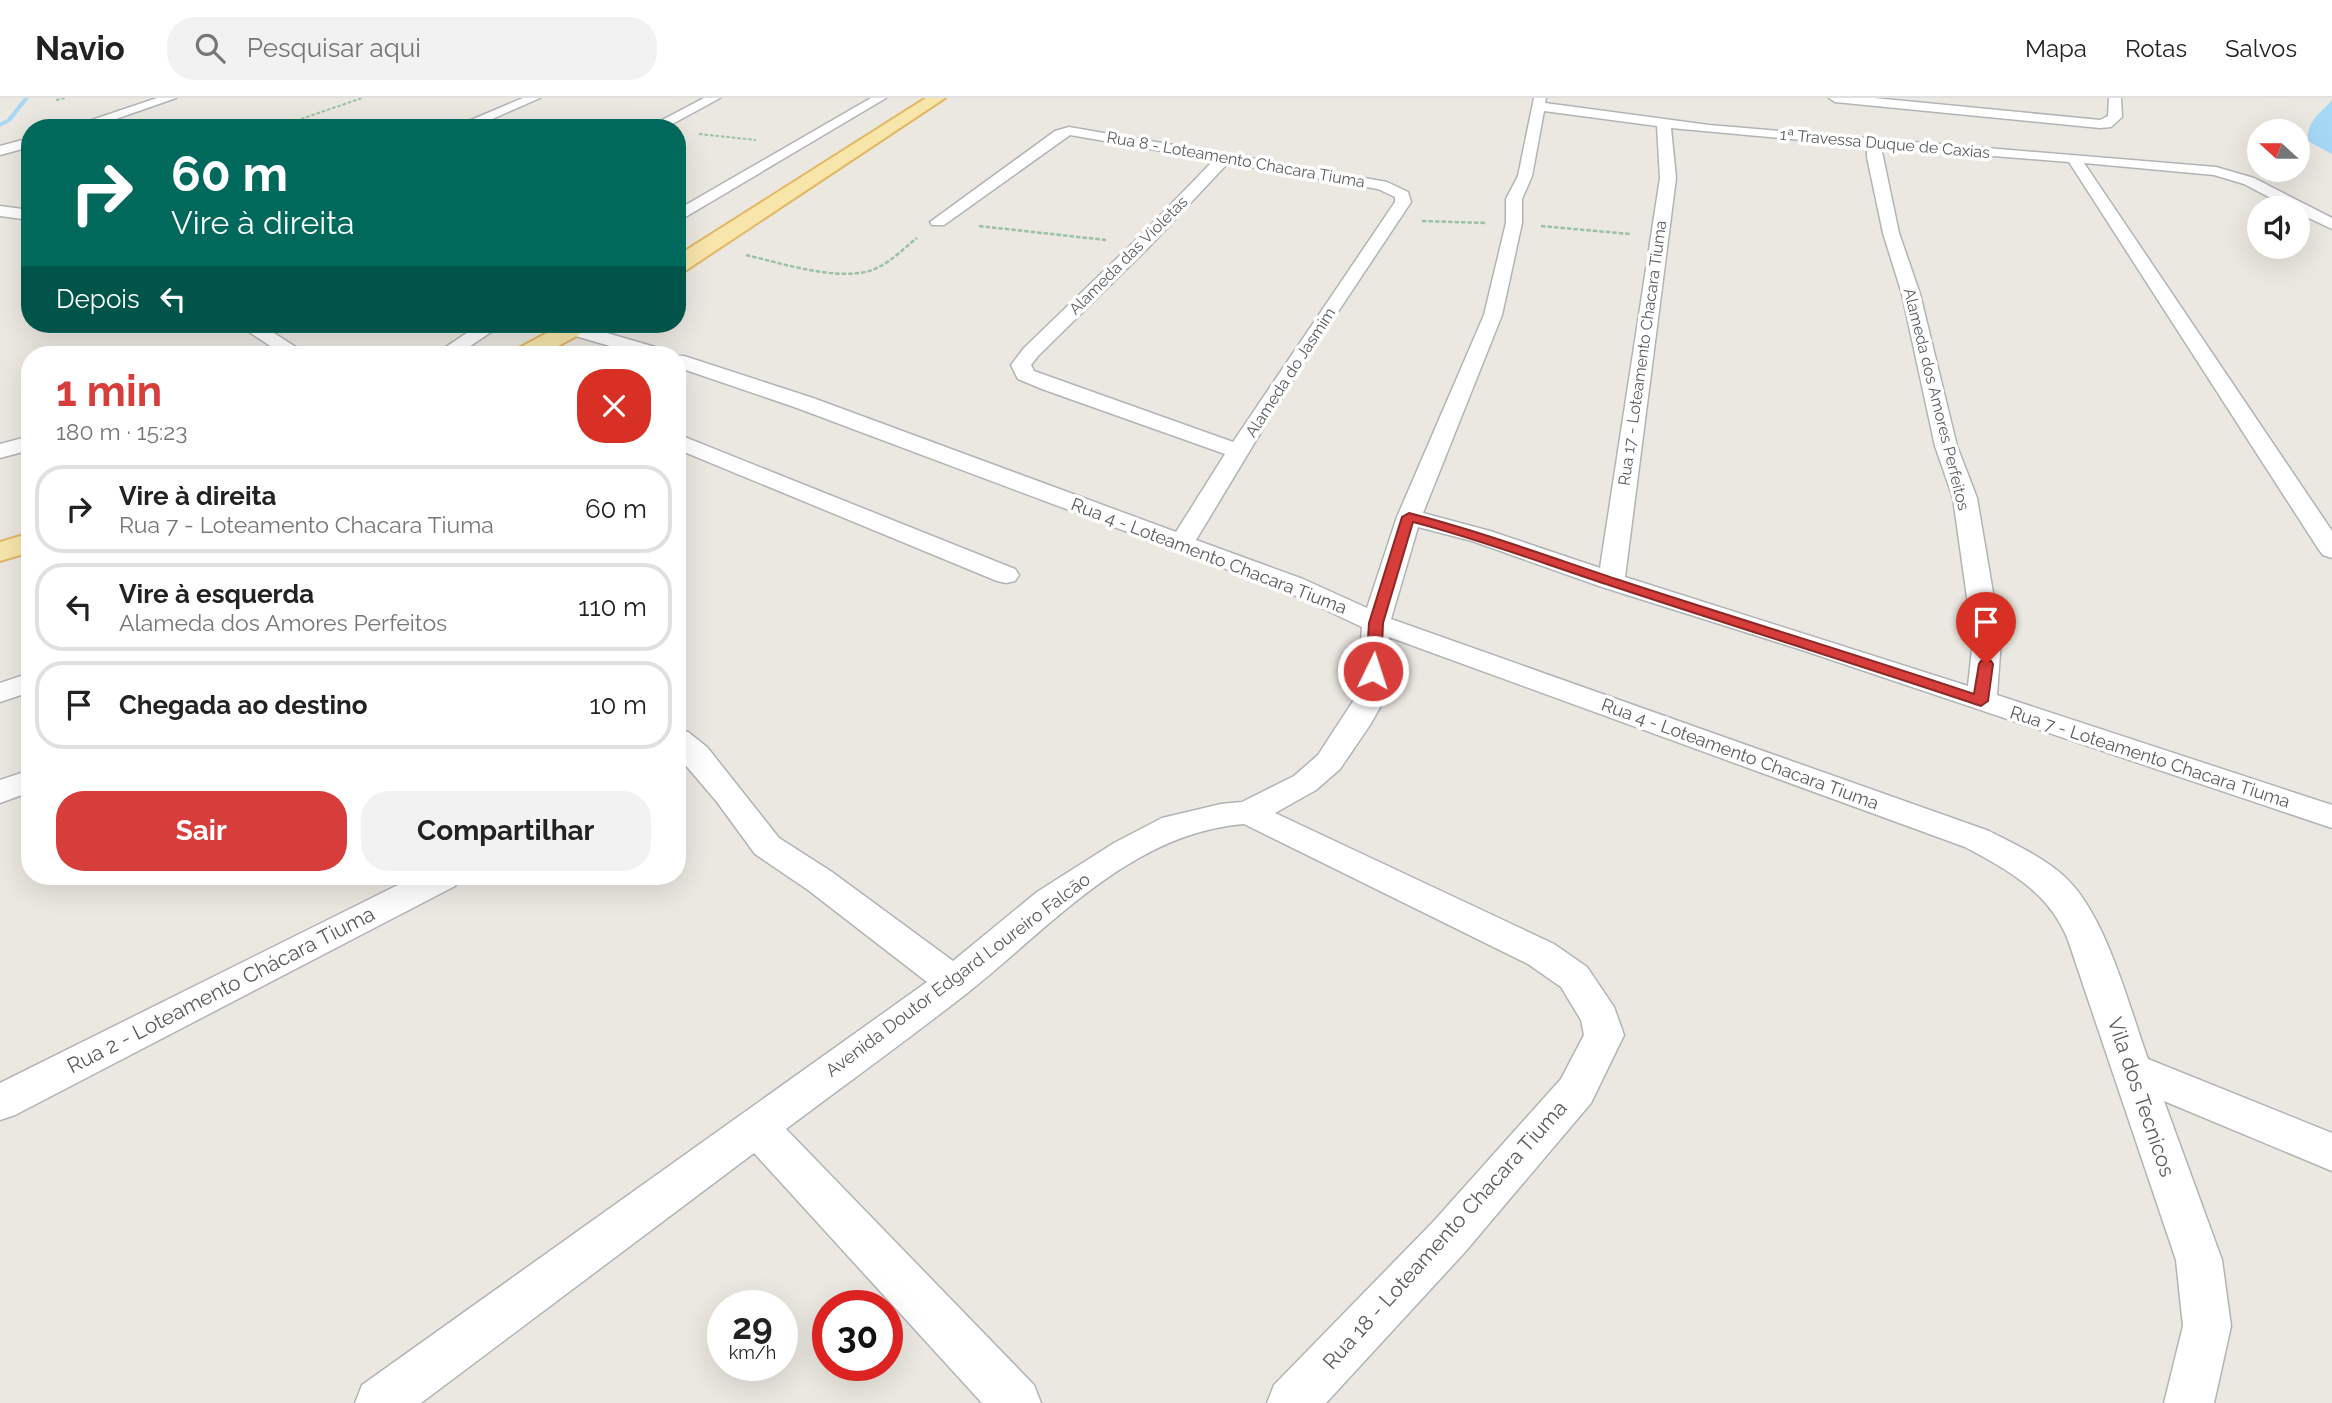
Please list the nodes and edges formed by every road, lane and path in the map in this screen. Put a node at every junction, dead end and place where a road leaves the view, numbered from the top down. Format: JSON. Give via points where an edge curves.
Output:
{"nodes":[{"id":1,"x":65,"y":98,"type":"edge"},
{"id":2,"x":170,"y":98,"type":"edge"},
{"id":3,"x":362,"y":98,"type":"edge"},
{"id":4,"x":534,"y":98,"type":"edge"},
{"id":5,"x":714,"y":98,"type":"edge"},
{"id":6,"x":880,"y":98,"type":"edge"},
{"id":7,"x":937,"y":98,"type":"edge"},
{"id":8,"x":1835,"y":98,"type":"edge"},
{"id":9,"x":2115,"y":98,"type":"edge"},
{"id":10,"x":56,"y":100,"type":"dead end"},
{"id":11,"x":1539,"y":102,"type":"edge"},
{"id":12,"x":104,"y":119,"type":"edge"},
{"id":13,"x":301,"y":119,"type":"edge"},
{"id":14,"x":482,"y":119,"type":"edge"},
{"id":15,"x":672,"y":119,"type":"edge"},
{"id":16,"x":1664,"y":124,"type":"junction"},
{"id":17,"x":690,"y":133,"type":"dead end"},
{"id":18,"x":811,"y":139,"type":"junction"},
{"id":19,"x":1874,"y":142,"type":"junction"},
{"id":20,"x":21,"y":145,"type":"edge"},
{"id":21,"x":0,"y":151,"type":"edge"},
{"id":22,"x":1224,"y":158,"type":"junction"},
{"id":23,"x":2074,"y":159,"type":"junction"},
{"id":24,"x":1403,"y":201,"type":"joint"},
{"id":25,"x":0,"y":211,"type":"edge"},
{"id":26,"x":686,"y":212,"type":"edge"},
{"id":27,"x":21,"y":213,"type":"edge"},
{"id":28,"x":939,"y":222,"type":"junction"},
{"id":29,"x":2332,"y":224,"type":"edge"},
{"id":30,"x":1143,"y":243,"type":"junction"},
{"id":31,"x":707,"y":248,"type":"junction"},
{"id":32,"x":686,"y":261,"type":"edge"},
{"id":33,"x":262,"y":333,"type":"edge"},
{"id":34,"x":479,"y":333,"type":"edge"},
{"id":35,"x":563,"y":333,"type":"edge"},
{"id":36,"x":597,"y":333,"type":"edge"},
{"id":37,"x":283,"y":346,"type":"edge"},
{"id":38,"x":458,"y":346,"type":"edge"},
{"id":39,"x":540,"y":346,"type":"edge"},
{"id":40,"x":635,"y":346,"type":"edge"},
{"id":41,"x":686,"y":363,"type":"edge"},
{"id":42,"x":21,"y":445,"type":"edge"},
{"id":43,"x":686,"y":445,"type":"edge"},
{"id":44,"x":0,"y":451,"type":"edge"},
{"id":45,"x":1238,"y":451,"type":"junction"},
{"id":46,"x":1409,"y":517,"type":"junction"},
{"id":47,"x":1181,"y":544,"type":"junction"},
{"id":48,"x":21,"y":545,"type":"edge"},
{"id":49,"x":2332,"y":550,"type":"edge"},
{"id":50,"x":0,"y":552,"type":"edge"},
{"id":51,"x":1006,"y":575,"type":"dead end"},
{"id":52,"x":1611,"y":581,"type":"junction"},
{"id":53,"x":1376,"y":623,"type":"junction"},
{"id":54,"x":21,"y":685,"type":"edge"},
{"id":55,"x":0,"y":693,"type":"edge"},
{"id":56,"x":1981,"y":701,"type":"junction"},
{"id":57,"x":686,"y":755,"type":"edge"},
{"id":58,"x":21,"y":784,"type":"edge"},
{"id":59,"x":0,"y":792,"type":"edge"},
{"id":60,"x":1248,"y":813,"type":"junction"},
{"id":61,"x":2332,"y":817,"type":"edge"},
{"id":62,"x":1977,"y":839,"type":"joint"},
{"id":63,"x":427,"y":885,"type":"edge"},
{"id":64,"x":954,"y":982,"type":"junction"},
{"id":65,"x":2131,"y":1070,"type":"junction"},
{"id":66,"x":0,"y":1103,"type":"edge"},
{"id":67,"x":756,"y":1126,"type":"junction"},
{"id":68,"x":2332,"y":1152,"type":"edge"},
{"id":69,"x":380,"y":1403,"type":"edge"},
{"id":70,"x":1016,"y":1403,"type":"edge"},
{"id":71,"x":1292,"y":1403,"type":"edge"},
{"id":72,"x":2189,"y":1403,"type":"edge"}],
"edges":[{"from":1,"to":10,"type":"path"},
{"from":2,"to":12,"type":"street"},
{"from":3,"to":13,"type":"path"},
{"from":4,"to":14,"type":"street"},
{"from":5,"to":15,"type":"street"},
{"from":6,"to":18,"type":"street"},
{"from":7,"to":31,"type":"main road"},
{"from":8,"to":9,"type":"street","via":[[2091,124],[2106,124],[2115,117]]},
{"from":11,"to":16,"type":"street","name":"1ª Travessa Duque de Caxias"},
{"from":11,"to":46,"type":"street","name":"Avenida Doutor Edgard Loureiro Falcão","via":[[1525,176],[1514,199],[1514,223],[1493,315]]},
{"from":16,"to":19,"type":"street","name":"1ª Travessa Duque de Caxias"},
{"from":16,"to":52,"type":"street","name":"Rua 17 - Loteamento Chacara Tiuma","via":[[1668,178]]},
{"from":17,"to":18,"type":"path"},
{"from":18,"to":26,"type":"street"},
{"from":19,"to":23,"type":"street","name":"1ª Travessa Duque de Caxias"},
{"from":19,"to":56,"type":"street","name":"Alameda dos Amores Perfeitos","via":[[1891,233],[1911,294],[1946,446],[1965,498],[1987,640]]},
{"from":20,"to":21,"type":"street"},
{"from":22,"to":24,"type":"street","name":"Rua 8 - Loteamento Chacara Tiuma","via":[[1382,185],[1401,192]]},
{"from":22,"to":28,"type":"street","name":"Rua 8 - Loteamento Chacara Tiuma","via":[[1083,131],[1060,134]]},
{"from":22,"to":30,"type":"street","name":"Alameda das Violetas"},
{"from":23,"to":29,"type":"street","name":"1ª Travessa Duque de Caxias","via":[[2189,167],[2233,175]]},
{"from":23,"to":49,"type":"street"},
{"from":24,"to":45,"type":"street","name":"Alameda do Jasmim"},
{"from":25,"to":27,"type":"street"},
{"from":28,"to":30,"type":"path"},
{"from":28,"to":31,"type":"path","via":[[881,266],[862,273],[827,271]]},
{"from":30,"to":45,"type":"street","name":"Alameda das Violetas","via":[[1031,352],[1021,365],[1025,375]]},
{"from":31,"to":32,"type":"main road"},
{"from":33,"to":37,"type":"street"},
{"from":34,"to":38,"type":"street"},
{"from":35,"to":39,"type":"main road"},
{"from":36,"to":40,"type":"street"},
{"from":41,"to":47,"type":"street","name":"Rua 4 - Loteamento Chacara Tiuma"},
{"from":42,"to":44,"type":"street"},
{"from":43,"to":51,"type":"street"},
{"from":45,"to":47,"type":"street","name":"Alameda do Jasmim"},
{"from":46,"to":52,"type":"street","name":"Rua 7 - Loteamento Chacara Tiuma","via":[[1481,536]]},
{"from":46,"to":53,"type":"street","name":"Avenida Doutor Edgard Loureiro Falcão"},
{"from":47,"to":53,"type":"street","name":"Rua 4 - Loteamento Chacara Tiuma","via":[[1294,585]]},
{"from":48,"to":50,"type":"main road"},
{"from":52,"to":56,"type":"street","name":"Rua 7 - Loteamento Chacara Tiuma"},
{"from":53,"to":60,"type":"street","name":"Avenida Doutor Edgard Loureiro Falcão","via":[[1371,695],[1355,725],[1329,762],[1305,783]]},
{"from":53,"to":62,"type":"street","name":"Rua 4 - Loteamento Chacara Tiuma"},
{"from":54,"to":55,"type":"street"},
{"from":56,"to":61,"type":"street","name":"Rua 7 - Loteamento Chacara Tiuma"},
{"from":57,"to":64,"type":"street","via":[[729,794],[767,846]]},
{"from":58,"to":59,"type":"street"},
{"from":60,"to":64,"type":"street","name":"Avenida Doutor Edgard Loureiro Falcão","via":[[1174,826],[1126,851],[1051,901]]},
{"from":60,"to":71,"type":"street","name":"Rua 18 - Loteamento Chacara Tiuma","via":[[1541,954],[1574,976],[1600,1018],[1604,1035],[1576,1091],[1448,1237]]},
{"from":62,"to":65,"type":"street","name":"Vila dos Tecnicos","via":[[2036,874],[2072,909]]},
{"from":63,"to":66,"type":"street","name":"Rua 2 - Loteamento Chácara Tiuma"},
{"from":64,"to":67,"type":"street","name":"Avenida Doutor Edgard Loureiro Falcão"},
{"from":65,"to":68,"type":"street"},
{"from":65,"to":72,"type":"street","name":"Vila dos Tecnicos","via":[[2199,1261],[2207,1326]]},
{"from":67,"to":69,"type":"street","name":"Avenida Doutor Edgard Loureiro Falcão"},
{"from":67,"to":70,"type":"street"}]}
